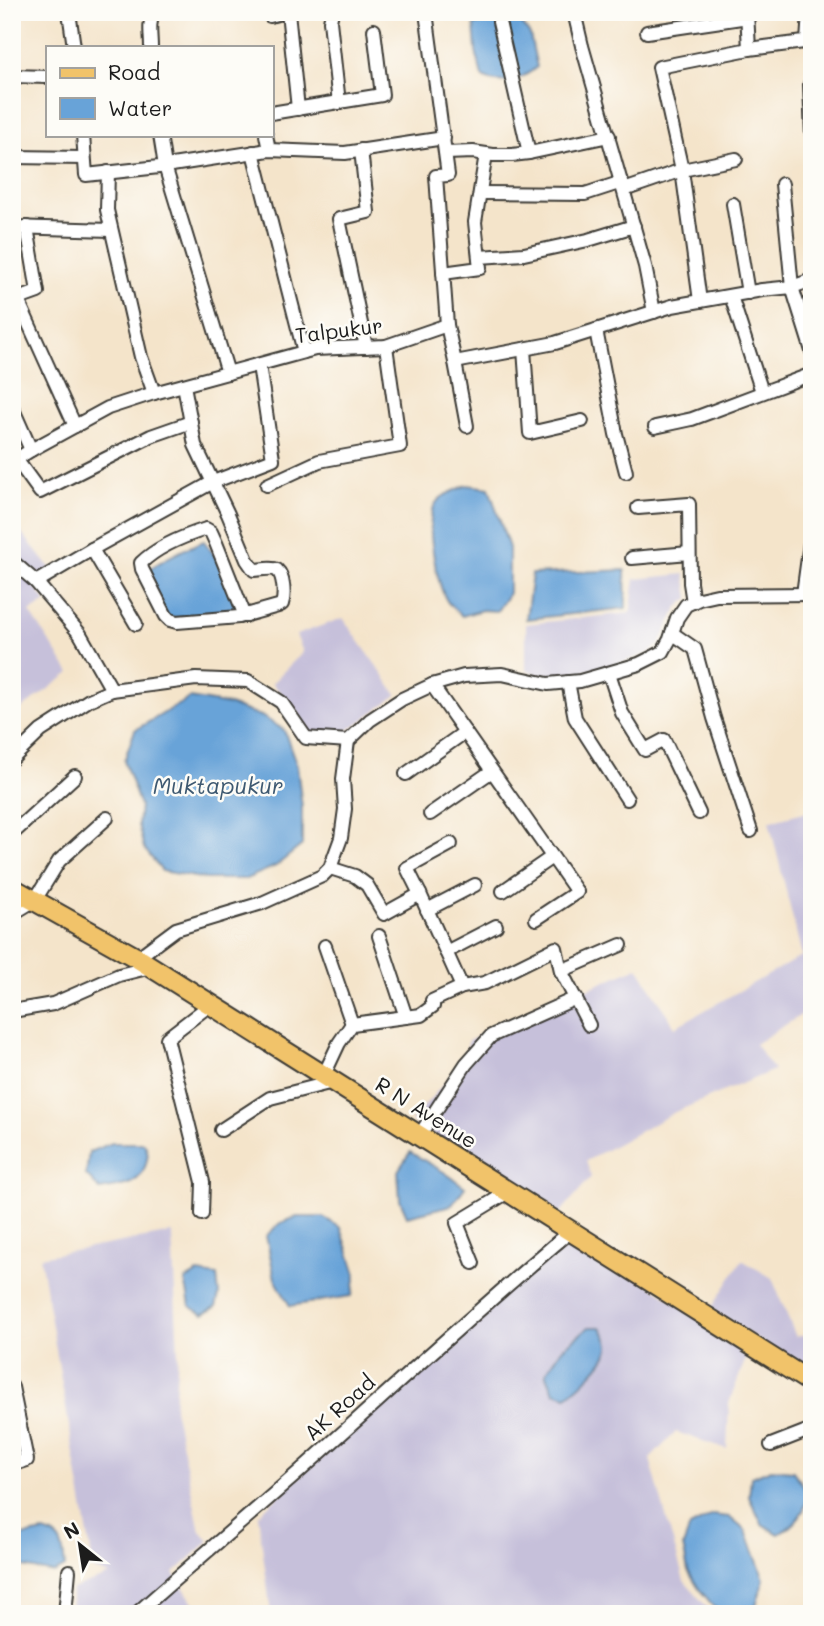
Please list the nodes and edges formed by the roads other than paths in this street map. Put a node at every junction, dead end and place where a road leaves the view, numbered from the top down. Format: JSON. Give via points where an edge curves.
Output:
{"nodes":[{"id":1,"x":69,"y":12,"type":"edge"},
{"id":2,"x":154,"y":12,"type":"edge"},
{"id":3,"x":269,"y":12,"type":"edge"},
{"id":4,"x":286,"y":12,"type":"edge"},
{"id":5,"x":332,"y":12,"type":"edge"},
{"id":6,"x":426,"y":12,"type":"edge"},
{"id":7,"x":574,"y":12,"type":"edge"},
{"id":8,"x":808,"y":12,"type":"edge"},
{"id":9,"x":748,"y":14,"type":"edge"},
{"id":10,"x":499,"y":22,"type":"dead end"},
{"id":11,"x":374,"y":30,"type":"dead end"},
{"id":12,"x":647,"y":32,"type":"dead end"},
{"id":13,"x":809,"y":42,"type":"edge"},
{"id":14,"x":74,"y":46,"type":"edge"},
{"id":15,"x":151,"y":46,"type":"edge"},
{"id":16,"x":748,"y":50,"type":"junction"},
{"id":17,"x":12,"y":76,"type":"edge"},
{"id":18,"x":46,"y":77,"type":"edge"},
{"id":19,"x":810,"y":84,"type":"dead end"},
{"id":20,"x":340,"y":103,"type":"junction"},
{"id":21,"x":298,"y":109,"type":"junction"},
{"id":22,"x":273,"y":113,"type":"edge"},
{"id":23,"x":83,"y":136,"type":"edge"},
{"id":24,"x":160,"y":136,"type":"edge"},
{"id":25,"x":266,"y":136,"type":"edge"},
{"id":26,"x":609,"y":136,"type":"junction"},
{"id":27,"x":444,"y":138,"type":"junction"},
{"id":28,"x":812,"y":138,"type":"edge"},
{"id":29,"x":269,"y":150,"type":"junction"},
{"id":30,"x":361,"y":150,"type":"junction"},
{"id":31,"x":253,"y":152,"type":"junction"},
{"id":32,"x":446,"y":153,"type":"junction"},
{"id":33,"x":529,"y":153,"type":"junction"},
{"id":34,"x":486,"y":154,"type":"junction"},
{"id":35,"x":12,"y":157,"type":"edge"},
{"id":36,"x":84,"y":158,"type":"junction"},
{"id":37,"x":736,"y":159,"type":"dead end"},
{"id":38,"x":166,"y":166,"type":"junction"},
{"id":39,"x":682,"y":170,"type":"junction"},
{"id":40,"x":108,"y":172,"type":"junction"},
{"id":41,"x":782,"y":184,"type":"dead end"},
{"id":42,"x":623,"y":186,"type":"junction"},
{"id":43,"x":480,"y":192,"type":"junction"},
{"id":44,"x":733,"y":204,"type":"dead end"},
{"id":45,"x":634,"y":226,"type":"junction"},
{"id":46,"x":12,"y":227,"type":"edge"},
{"id":47,"x":27,"y":227,"type":"junction"},
{"id":48,"x":111,"y":230,"type":"junction"},
{"id":49,"x":479,"y":257,"type":"junction"},
{"id":50,"x":443,"y":273,"type":"junction"},
{"id":51,"x":812,"y":280,"type":"edge"},
{"id":52,"x":792,"y":287,"type":"junction"},
{"id":53,"x":748,"y":293,"type":"junction"},
{"id":54,"x":732,"y":296,"type":"junction"},
{"id":55,"x":15,"y":300,"type":"edge"},
{"id":56,"x":700,"y":301,"type":"junction"},
{"id":57,"x":654,"y":312,"type":"junction"},
{"id":58,"x":447,"y":325,"type":"junction"},
{"id":59,"x":596,"y":330,"type":"junction"},
{"id":60,"x":386,"y":346,"type":"junction"},
{"id":61,"x":366,"y":347,"type":"junction"},
{"id":62,"x":524,"y":349,"type":"junction"},
{"id":63,"x":812,"y":351,"type":"edge"},
{"id":64,"x":303,"y":352,"type":"junction"},
{"id":65,"x":455,"y":362,"type":"junction"},
{"id":66,"x":259,"y":365,"type":"junction"},
{"id":67,"x":228,"y":373,"type":"junction"},
{"id":68,"x":812,"y":373,"type":"edge"},
{"id":69,"x":184,"y":385,"type":"junction"},
{"id":70,"x":762,"y":392,"type":"junction"},
{"id":71,"x":154,"y":393,"type":"junction"},
{"id":72,"x":12,"y":407,"type":"edge"},
{"id":73,"x":582,"y":421,"type":"dead end"},
{"id":74,"x":191,"y":422,"type":"junction"},
{"id":75,"x":75,"y":426,"type":"junction"},
{"id":76,"x":467,"y":426,"type":"dead end"},
{"id":77,"x":655,"y":427,"type":"dead end"},
{"id":78,"x":31,"y":450,"type":"junction"},
{"id":79,"x":14,"y":460,"type":"edge"},
{"id":80,"x":626,"y":472,"type":"dead end"},
{"id":81,"x":213,"y":482,"type":"junction"},
{"id":82,"x":267,"y":485,"type":"dead end"},
{"id":83,"x":638,"y":508,"type":"dead end"},
{"id":84,"x":812,"y":528,"type":"edge"},
{"id":85,"x":92,"y":549,"type":"junction"},
{"id":86,"x":689,"y":553,"type":"junction"},
{"id":87,"x":632,"y":558,"type":"dead end"},
{"id":88,"x":12,"y":561,"type":"edge"},
{"id":89,"x":36,"y":582,"type":"junction"},
{"id":90,"x":807,"y":594,"type":"edge"},
{"id":91,"x":693,"y":602,"type":"junction"},
{"id":92,"x":245,"y":615,"type":"junction"},
{"id":93,"x":136,"y":624,"type":"dead end"},
{"id":94,"x":672,"y":633,"type":"junction"},
{"id":95,"x":609,"y":673,"type":"junction"},
{"id":96,"x":568,"y":682,"type":"junction"},
{"id":97,"x":432,"y":685,"type":"junction"},
{"id":98,"x":112,"y":690,"type":"junction"},
{"id":99,"x":465,"y":732,"type":"junction"},
{"id":100,"x":348,"y":741,"type":"junction"},
{"id":101,"x":12,"y":759,"type":"edge"},
{"id":102,"x":492,"y":771,"type":"junction"},
{"id":103,"x":406,"y":774,"type":"dead end"},
{"id":104,"x":75,"y":776,"type":"dead end"},
{"id":105,"x":627,"y":799,"type":"dead end"},
{"id":106,"x":699,"y":813,"type":"dead end"},
{"id":107,"x":430,"y":814,"type":"dead end"},
{"id":108,"x":107,"y":818,"type":"dead end"},
{"id":109,"x":751,"y":831,"type":"dead end"},
{"id":110,"x":12,"y":834,"type":"edge"},
{"id":111,"x":451,"y":844,"type":"dead end"},
{"id":112,"x":552,"y":857,"type":"junction"},
{"id":113,"x":330,"y":868,"type":"junction"},
{"id":114,"x":475,"y":885,"type":"dead end"},
{"id":115,"x":12,"y":888,"type":"edge"},
{"id":116,"x":503,"y":891,"type":"dead end"},
{"id":117,"x":420,"y":894,"type":"junction"},
{"id":118,"x":35,"y":900,"type":"junction"},
{"id":119,"x":428,"y":910,"type":"junction"},
{"id":120,"x":12,"y":914,"type":"edge"},
{"id":121,"x":536,"y":919,"type":"dead end"},
{"id":122,"x":496,"y":926,"type":"dead end"},
{"id":123,"x":379,"y":936,"type":"dead end"},
{"id":124,"x":621,"y":945,"type":"dead end"},
{"id":125,"x":325,"y":946,"type":"dead end"},
{"id":126,"x":446,"y":952,"type":"junction"},
{"id":127,"x":144,"y":962,"type":"junction"},
{"id":128,"x":561,"y":971,"type":"junction"},
{"id":129,"x":462,"y":987,"type":"junction"},
{"id":130,"x":576,"y":999,"type":"junction"},
{"id":131,"x":211,"y":1004,"type":"junction"},
{"id":132,"x":12,"y":1011,"type":"edge"},
{"id":133,"x":406,"y":1017,"type":"junction"},
{"id":134,"x":352,"y":1024,"type":"junction"},
{"id":135,"x":589,"y":1024,"type":"dead end"},
{"id":136,"x":329,"y":1079,"type":"junction"},
{"id":137,"x":221,"y":1130,"type":"dead end"},
{"id":138,"x":419,"y":1136,"type":"junction"},
{"id":139,"x":508,"y":1192,"type":"junction"},
{"id":140,"x":202,"y":1214,"type":"dead end"},
{"id":141,"x":571,"y":1231,"type":"junction"},
{"id":142,"x":473,"y":1263,"type":"dead end"},
{"id":143,"x":812,"y":1383,"type":"edge"},
{"id":144,"x":12,"y":1387,"type":"edge"},
{"id":145,"x":812,"y":1429,"type":"edge"},
{"id":146,"x":771,"y":1445,"type":"dead end"},
{"id":147,"x":12,"y":1465,"type":"edge"},
{"id":148,"x":69,"y":1571,"type":"dead end"},
{"id":149,"x":65,"y":1614,"type":"edge"},
{"id":150,"x":136,"y":1614,"type":"edge"}],
"edges":[{"from":1,"to":14,"type":"street"},
{"from":2,"to":15,"type":"street"},
{"from":3,"to":4,"type":"street","via":[[270,16]]},
{"from":4,"to":21,"type":"street"},
{"from":5,"to":20,"type":"street"},
{"from":6,"to":27,"type":"street"},
{"from":7,"to":26,"type":"street"},
{"from":8,"to":13,"type":"street"},
{"from":9,"to":12,"type":"street"},
{"from":9,"to":16,"type":"street"},
{"from":10,"to":33,"type":"street"},
{"from":11,"to":20,"type":"street","via":[[382,95]]},
{"from":13,"to":16,"type":"street"},
{"from":16,"to":39,"type":"street","via":[[659,67]]},
{"from":17,"to":18,"type":"street"},
{"from":19,"to":28,"type":"street"},
{"from":20,"to":21,"type":"street"},
{"from":21,"to":22,"type":"street"},
{"from":23,"to":36,"type":"street"},
{"from":24,"to":38,"type":"street"},
{"from":25,"to":29,"type":"street"},
{"from":26,"to":33,"type":"street"},
{"from":26,"to":42,"type":"street"},
{"from":27,"to":30,"type":"street"},
{"from":27,"to":32,"type":"street"},
{"from":29,"to":30,"type":"street"},
{"from":29,"to":31,"type":"street"},
{"from":30,"to":61,"type":"street","via":[[368,212],[340,219]]},
{"from":31,"to":38,"type":"street"},
{"from":31,"to":64,"type":"street"},
{"from":32,"to":34,"type":"street"},
{"from":32,"to":50,"type":"street","via":[[448,175],[436,176]]},
{"from":33,"to":34,"type":"street"},
{"from":34,"to":43,"type":"street"},
{"from":35,"to":36,"type":"street"},
{"from":36,"to":40,"type":"street","via":[[86,175]]},
{"from":37,"to":39,"type":"street"},
{"from":38,"to":40,"type":"street"},
{"from":38,"to":67,"type":"street"},
{"from":39,"to":42,"type":"street"},
{"from":39,"to":56,"type":"street"},
{"from":40,"to":48,"type":"street"},
{"from":41,"to":52,"type":"street"},
{"from":42,"to":43,"type":"street","via":[[585,194]]},
{"from":42,"to":45,"type":"street"},
{"from":43,"to":49,"type":"street","via":[[475,222]]},
{"from":44,"to":53,"type":"street"},
{"from":45,"to":49,"type":"street","via":[[524,254]]},
{"from":45,"to":57,"type":"street"},
{"from":46,"to":47,"type":"street"},
{"from":47,"to":48,"type":"street"},
{"from":47,"to":55,"type":"street","via":[[38,292]]},
{"from":48,"to":71,"type":"street"},
{"from":49,"to":50,"type":"street","via":[[480,268]]},
{"from":50,"to":58,"type":"street"},
{"from":51,"to":52,"type":"street"},
{"from":52,"to":53,"type":"street"},
{"from":52,"to":63,"type":"street"},
{"from":53,"to":54,"type":"street"},
{"from":54,"to":56,"type":"street"},
{"from":54,"to":70,"type":"street"},
{"from":55,"to":75,"type":"street"},
{"from":56,"to":57,"type":"street"},
{"from":57,"to":59,"type":"street"},
{"from":58,"to":60,"type":"street","name":"Talpukur"},
{"from":58,"to":65,"type":"street"},
{"from":59,"to":62,"type":"street"},
{"from":59,"to":80,"type":"street"},
{"from":60,"to":61,"type":"street","name":"Talpukur"},
{"from":60,"to":82,"type":"street","via":[[400,446],[319,461]]},
{"from":61,"to":64,"type":"street","name":"Talpukur"},
{"from":62,"to":65,"type":"street"},
{"from":62,"to":73,"type":"street","via":[[530,433]]},
{"from":64,"to":66,"type":"street","name":"Talpukur"},
{"from":65,"to":76,"type":"street"},
{"from":66,"to":67,"type":"street","name":"Talpukur"},
{"from":66,"to":81,"type":"street","via":[[273,459]]},
{"from":67,"to":69,"type":"street","name":"Talpukur"},
{"from":68,"to":70,"type":"street"},
{"from":69,"to":71,"type":"street","name":"Talpukur"},
{"from":69,"to":74,"type":"street"},
{"from":70,"to":77,"type":"street","via":[[692,419]]},
{"from":71,"to":75,"type":"street","name":"Talpukur","via":[[108,408]]},
{"from":72,"to":78,"type":"street"},
{"from":74,"to":79,"type":"street","via":[[152,436],[40,492]]},
{"from":74,"to":81,"type":"street","via":[[195,444]]},
{"from":75,"to":78,"type":"street","name":"Talpukur"},
{"from":78,"to":79,"type":"street","name":"Talpukur"},
{"from":81,"to":85,"type":"street"},
{"from":81,"to":92,"type":"street","via":[[250,566],[254,570],[273,568],[281,578],[282,604]]},
{"from":83,"to":86,"type":"street","via":[[689,504]]},
{"from":84,"to":90,"type":"street"},
{"from":85,"to":89,"type":"street"},
{"from":85,"to":93,"type":"street"},
{"from":86,"to":87,"type":"street"},
{"from":86,"to":91,"type":"street"},
{"from":88,"to":89,"type":"street"},
{"from":89,"to":98,"type":"street","via":[[79,634]]},
{"from":90,"to":91,"type":"street","via":[[717,595]]},
{"from":91,"to":94,"type":"street","via":[[681,612]]},
{"from":92,"to":92,"type":"street","via":[[216,542],[206,529],[164,547],[141,563],[170,620]]},
{"from":94,"to":95,"type":"street","via":[[663,652]]},
{"from":94,"to":109,"type":"street","via":[[695,649]]},
{"from":95,"to":96,"type":"street"},
{"from":95,"to":106,"type":"street","via":[[622,713],[639,741],[645,750],[664,740]]},
{"from":96,"to":97,"type":"street","via":[[548,684],[502,674],[464,676]]},
{"from":96,"to":105,"type":"street","via":[[575,718]]},
{"from":97,"to":99,"type":"street"},
{"from":97,"to":100,"type":"street","via":[[370,720]]},
{"from":98,"to":100,"type":"street","via":[[196,679],[248,681],[281,702],[306,738]]},
{"from":98,"to":101,"type":"street","via":[[41,731]]},
{"from":99,"to":102,"type":"street"},
{"from":99,"to":103,"type":"street"},
{"from":100,"to":113,"type":"street","via":[[341,838]]},
{"from":102,"to":107,"type":"street"},
{"from":102,"to":112,"type":"street"},
{"from":104,"to":110,"type":"street"},
{"from":108,"to":118,"type":"street","via":[[59,861]]},
{"from":111,"to":117,"type":"street","via":[[407,868]]},
{"from":112,"to":116,"type":"street"},
{"from":112,"to":121,"type":"street","via":[[577,892]]},
{"from":113,"to":117,"type":"street","via":[[367,885],[384,914]]},
{"from":113,"to":127,"type":"street","via":[[262,903],[176,929]]},
{"from":114,"to":119,"type":"street"},
{"from":115,"to":118,"type":"main road","name":"R N Avenue"},
{"from":117,"to":119,"type":"street"},
{"from":118,"to":120,"type":"street"},
{"from":118,"to":127,"type":"main road","name":"R N Avenue"},
{"from":119,"to":126,"type":"street"},
{"from":122,"to":126,"type":"street"},
{"from":123,"to":133,"type":"street"},
{"from":124,"to":128,"type":"street"},
{"from":125,"to":134,"type":"street"},
{"from":126,"to":129,"type":"street"},
{"from":127,"to":131,"type":"main road","name":"R N Avenue"},
{"from":127,"to":132,"type":"street","via":[[53,1004]]},
{"from":128,"to":129,"type":"street","via":[[556,948],[485,983]]},
{"from":128,"to":130,"type":"street"},
{"from":129,"to":133,"type":"street","via":[[432,1001],[433,1006],[421,1015]]},
{"from":130,"to":135,"type":"street"},
{"from":130,"to":138,"type":"street","via":[[491,1036],[466,1064]]},
{"from":131,"to":136,"type":"main road","name":"R N Avenue"},
{"from":131,"to":140,"type":"street","via":[[167,1038],[203,1182]]},
{"from":133,"to":134,"type":"street"},
{"from":134,"to":136,"type":"street","via":[[339,1043]]},
{"from":136,"to":137,"type":"street","via":[[270,1098]]},
{"from":136,"to":138,"type":"main road","name":"R N Avenue"},
{"from":138,"to":139,"type":"main road","name":"R N Avenue"},
{"from":139,"to":141,"type":"main road","name":"R N Avenue"},
{"from":139,"to":142,"type":"street","via":[[457,1223]]},
{"from":141,"to":143,"type":"main road","name":"R N Avenue"},
{"from":141,"to":150,"type":"street","name":"AK Road"},
{"from":144,"to":147,"type":"street","via":[[27,1460]]},
{"from":145,"to":146,"type":"street"},
{"from":148,"to":149,"type":"street"}]}
